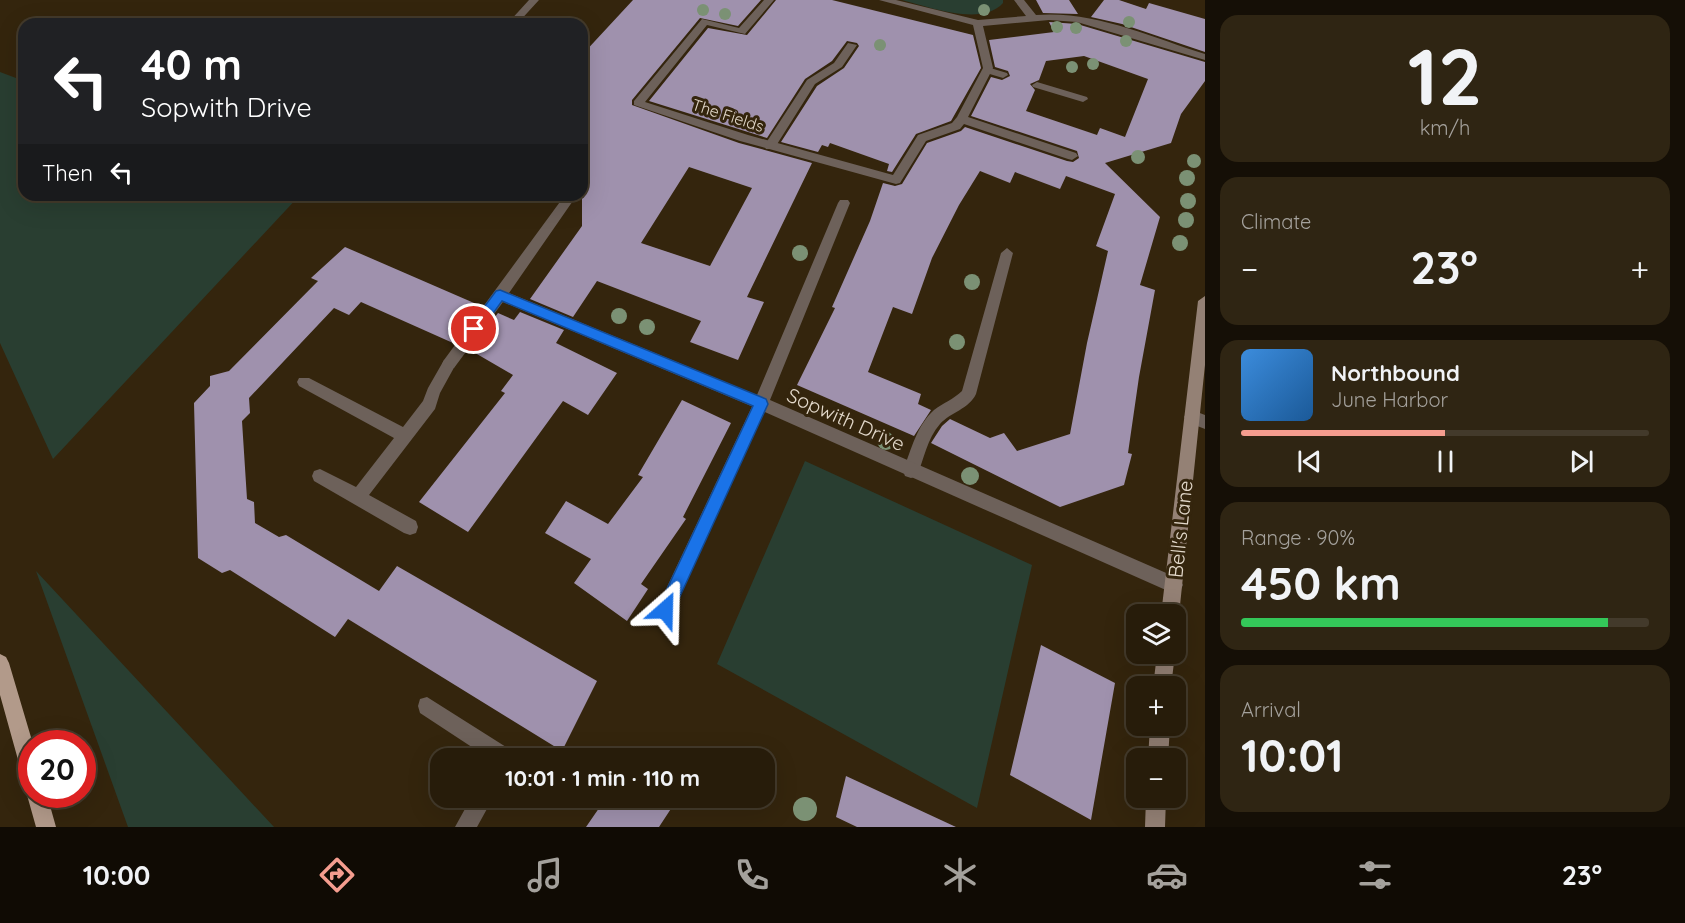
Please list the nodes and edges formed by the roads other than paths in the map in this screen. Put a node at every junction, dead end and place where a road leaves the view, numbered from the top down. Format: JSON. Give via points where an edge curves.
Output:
{"nodes":[{"id":1,"x":534,"y":0,"type":"edge"},
{"id":2,"x":769,"y":0,"type":"edge"},
{"id":3,"x":884,"y":0,"type":"edge"},
{"id":4,"x":1019,"y":0,"type":"edge"},
{"id":5,"x":518,"y":18,"type":"edge"},
{"id":6,"x":1034,"y":18,"type":"junction"},
{"id":7,"x":978,"y":23,"type":"junction"},
{"id":8,"x":852,"y":45,"type":"dead end"},
{"id":9,"x":1205,"y":57,"type":"edge"},
{"id":10,"x":987,"y":70,"type":"junction"},
{"id":11,"x":1003,"y":75,"type":"dead end"},
{"id":12,"x":1037,"y":85,"type":"dead end"},
{"id":13,"x":1083,"y":99,"type":"dead end"},
{"id":14,"x":962,"y":120,"type":"junction"},
{"id":15,"x":770,"y":146,"type":"junction"},
{"id":16,"x":1072,"y":156,"type":"dead end"},
{"id":17,"x":567,"y":201,"type":"edge"},
{"id":18,"x":844,"y":203,"type":"dead end"},
{"id":19,"x":1007,"y":253,"type":"dead end"},
{"id":20,"x":500,"y":295,"type":"junction"},
{"id":21,"x":1205,"y":301,"type":"edge"},
{"id":22,"x":304,"y":382,"type":"dead end"},
{"id":23,"x":761,"y":404,"type":"junction"},
{"id":24,"x":1199,"y":419,"type":"edge"},
{"id":25,"x":405,"y":436,"type":"junction"},
{"id":26,"x":911,"y":471,"type":"junction"},
{"id":27,"x":320,"y":476,"type":"dead end"},
{"id":28,"x":358,"y":497,"type":"junction"},
{"id":29,"x":410,"y":527,"type":"dead end"},
{"id":30,"x":1174,"y":585,"type":"junction"},
{"id":31,"x":1171,"y":604,"type":"edge"},
{"id":32,"x":665,"y":610,"type":"dead end"},
{"id":33,"x":0,"y":663,"type":"edge"},
{"id":34,"x":427,"y":706,"type":"dead end"},
{"id":35,"x":19,"y":730,"type":"edge"},
{"id":36,"x":490,"y":748,"type":"edge"},
{"id":37,"x":41,"y":808,"type":"edge"},
{"id":38,"x":477,"y":808,"type":"edge"},
{"id":39,"x":1156,"y":808,"type":"edge"},
{"id":40,"x":46,"y":827,"type":"edge"},
{"id":41,"x":465,"y":827,"type":"edge"},
{"id":42,"x":1155,"y":827,"type":"edge"}],
"edges":[{"from":1,"to":5,"type":"street"},
{"from":2,"to":15,"type":"street","name":"The Fields","via":[[741,32],[705,21],[639,104]]},
{"from":3,"to":7,"type":"street"},
{"from":4,"to":6,"type":"street"},
{"from":6,"to":7,"type":"street"},
{"from":6,"to":9,"type":"street","via":[[1089,21]]},
{"from":7,"to":10,"type":"street"},
{"from":8,"to":15,"type":"street","via":[[838,65],[811,82]]},
{"from":10,"to":11,"type":"street"},
{"from":10,"to":14,"type":"street"},
{"from":12,"to":13,"type":"street"},
{"from":14,"to":15,"type":"street","name":"The Fields","via":[[956,126],[922,138],[896,180]]},
{"from":14,"to":16,"type":"street"},
{"from":17,"to":20,"type":"street"},
{"from":18,"to":23,"type":"street"},
{"from":19,"to":26,"type":"street","via":[[969,394],[959,405],[942,413],[926,433]]},
{"from":20,"to":23,"type":"street","name":"Sopwith Drive"},
{"from":20,"to":25,"type":"street","via":[[448,364],[430,404]]},
{"from":21,"to":24,"type":"street","name":"Bell's Lane"},
{"from":22,"to":25,"type":"street"},
{"from":23,"to":26,"type":"street","name":"Sopwith Drive"},
{"from":23,"to":32,"type":"street"},
{"from":24,"to":30,"type":"street","name":"Bell's Lane"},
{"from":25,"to":28,"type":"street"},
{"from":26,"to":30,"type":"street","name":"Sopwith Drive"},
{"from":27,"to":28,"type":"street"},
{"from":28,"to":29,"type":"street"},
{"from":30,"to":31,"type":"street","name":"Bell's Lane"},
{"from":33,"to":35,"type":"main road"},
{"from":34,"to":36,"type":"street"},
{"from":37,"to":40,"type":"main road"},
{"from":38,"to":41,"type":"street"},
{"from":39,"to":42,"type":"street"}]}
